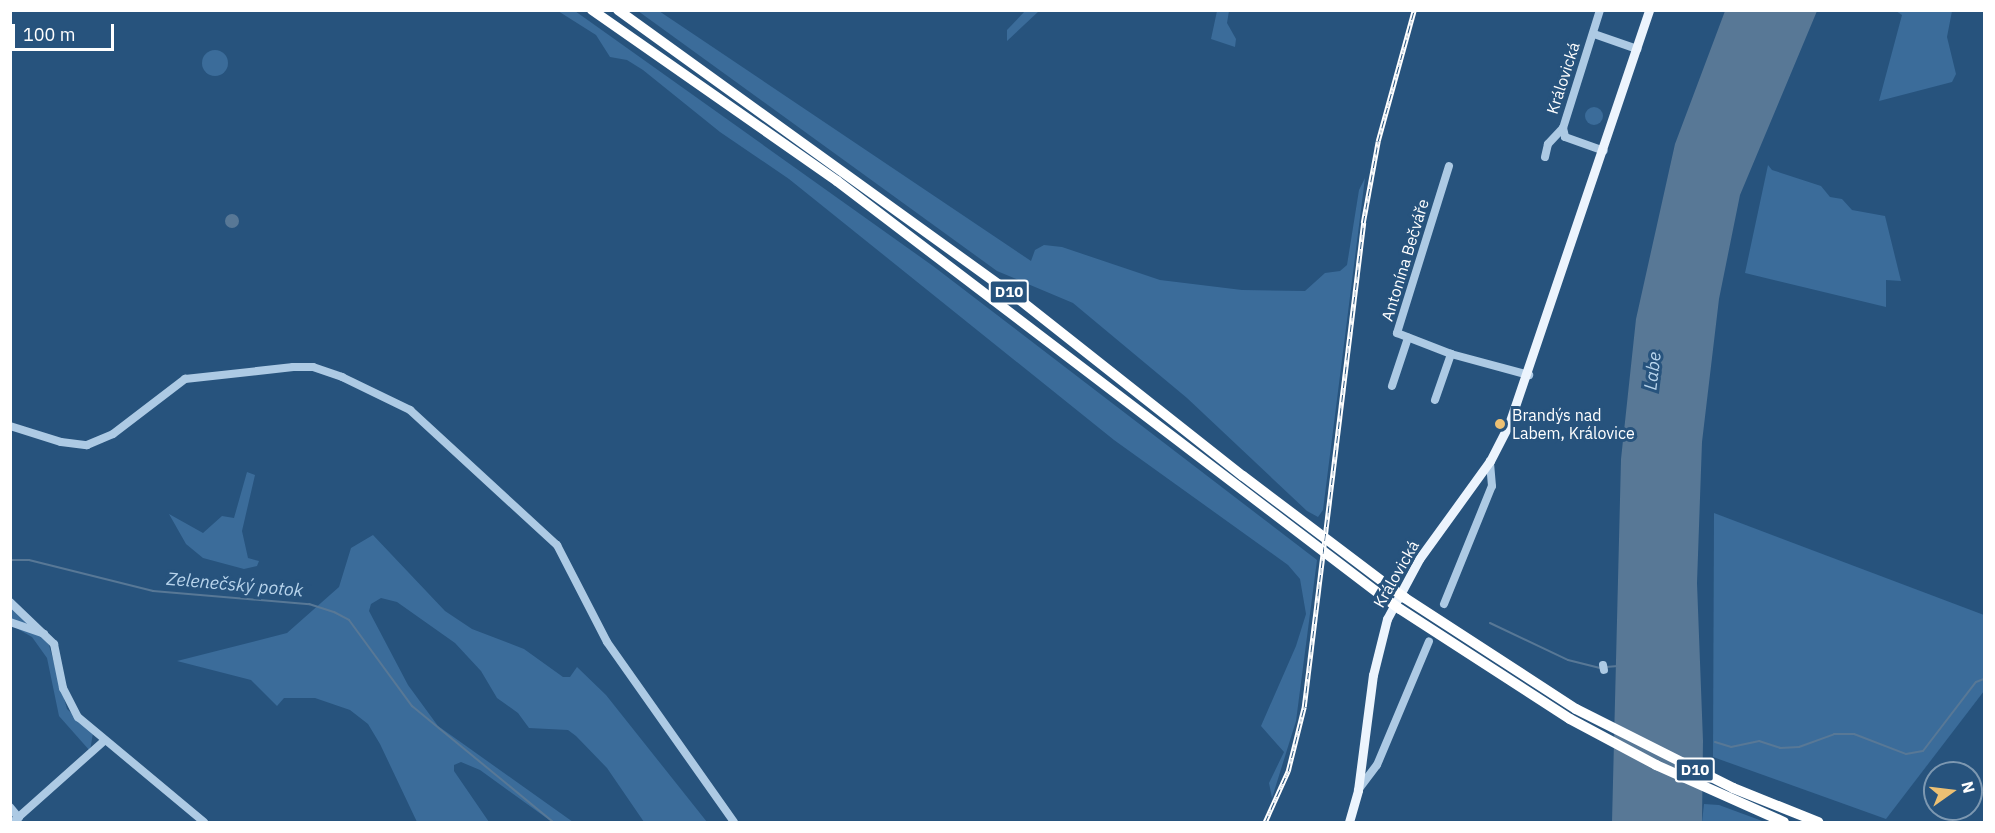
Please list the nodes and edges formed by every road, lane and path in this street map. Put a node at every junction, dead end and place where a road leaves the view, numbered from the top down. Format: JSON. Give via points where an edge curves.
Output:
{"nodes":[{"id":1,"x":592,"y":10,"type":"edge"},
{"id":2,"x":618,"y":10,"type":"edge"},
{"id":3,"x":1600,"y":10,"type":"edge"},
{"id":4,"x":1649,"y":10,"type":"edge"},
{"id":5,"x":1594,"y":33,"type":"junction"},
{"id":6,"x":1637,"y":49,"type":"junction"},
{"id":7,"x":1563,"y":128,"type":"junction"},
{"id":8,"x":1604,"y":151,"type":"junction"},
{"id":9,"x":1545,"y":157,"type":"dead end"},
{"id":10,"x":1449,"y":166,"type":"dead end"},
{"id":11,"x":1408,"y":338,"type":"junction"},
{"id":12,"x":1451,"y":354,"type":"junction"},
{"id":13,"x":1529,"y":375,"type":"junction"},
{"id":14,"x":1392,"y":386,"type":"dead end"},
{"id":15,"x":1435,"y":399,"type":"dead end"},
{"id":16,"x":10,"y":426,"type":"edge"},
{"id":17,"x":1490,"y":461,"type":"junction"},
{"id":18,"x":10,"y":602,"type":"edge"},
{"id":19,"x":1444,"y":604,"type":"dead end"},
{"id":20,"x":10,"y":622,"type":"edge"},
{"id":21,"x":45,"y":634,"type":"junction"},
{"id":22,"x":1429,"y":641,"type":"dead end"},
{"id":23,"x":105,"y":741,"type":"junction"},
{"id":24,"x":1358,"y":790,"type":"junction"},
{"id":25,"x":10,"y":807,"type":"edge"},
{"id":26,"x":16,"y":820,"type":"edge"},
{"id":27,"x":204,"y":822,"type":"edge"},
{"id":28,"x":734,"y":822,"type":"edge"},
{"id":29,"x":1349,"y":822,"type":"edge"},
{"id":30,"x":1784,"y":822,"type":"edge"},
{"id":31,"x":1818,"y":822,"type":"edge"}],
"edges":[{"from":1,"to":30,"type":"highway","number":"D10","bridge":true,"via":[[837,181],[1400,609],[1570,719],[1656,765]]},
{"from":2,"to":31,"type":"highway","number":"D10","bridge":true,"via":[[1011,292],[1243,476],[1405,598],[1576,709],[1733,788]]},
{"from":3,"to":5,"type":"street"},
{"from":4,"to":6,"type":"main road","name":"Královická"},
{"from":5,"to":6,"type":"street","name":"Královická"},
{"from":5,"to":7,"type":"street","name":"Královická"},
{"from":6,"to":8,"type":"main road","name":"Královická"},
{"from":7,"to":8,"type":"street","name":"Královická","via":[[1565,137]]},
{"from":7,"to":9,"type":"street","via":[[1548,144]]},
{"from":8,"to":13,"type":"main road","name":"Královická"},
{"from":10,"to":11,"type":"street","name":"Antonína Bečváře","via":[[1397,333]]},
{"from":11,"to":12,"type":"street","name":"Antonína Bečváře"},
{"from":11,"to":14,"type":"street"},
{"from":12,"to":13,"type":"street","name":"Antonína Bečváře"},
{"from":12,"to":15,"type":"street"},
{"from":13,"to":17,"type":"main road","name":"Královická"},
{"from":16,"to":28,"type":"street","via":[[61,442],[87,445],[112,434],[185,379],[293,367],[313,367],[342,377],[410,410],[557,545],[607,642]]},
{"from":17,"to":19,"type":"street","name":"Královická","via":[[1492,486]]},
{"from":17,"to":24,"type":"main road","name":"Královická","via":[[1419,559],[1387,619],[1372,675]]},
{"from":18,"to":21,"type":"street"},
{"from":20,"to":21,"type":"street"},
{"from":21,"to":23,"type":"street","via":[[54,644],[63,688],[78,717]]},
{"from":22,"to":24,"type":"street","name":"Královická","via":[[1377,765]]},
{"from":23,"to":26,"type":"street"},
{"from":23,"to":27,"type":"street"},
{"from":24,"to":29,"type":"main road","name":"Královická"},
{"from":25,"to":26,"type":"street"}]}
